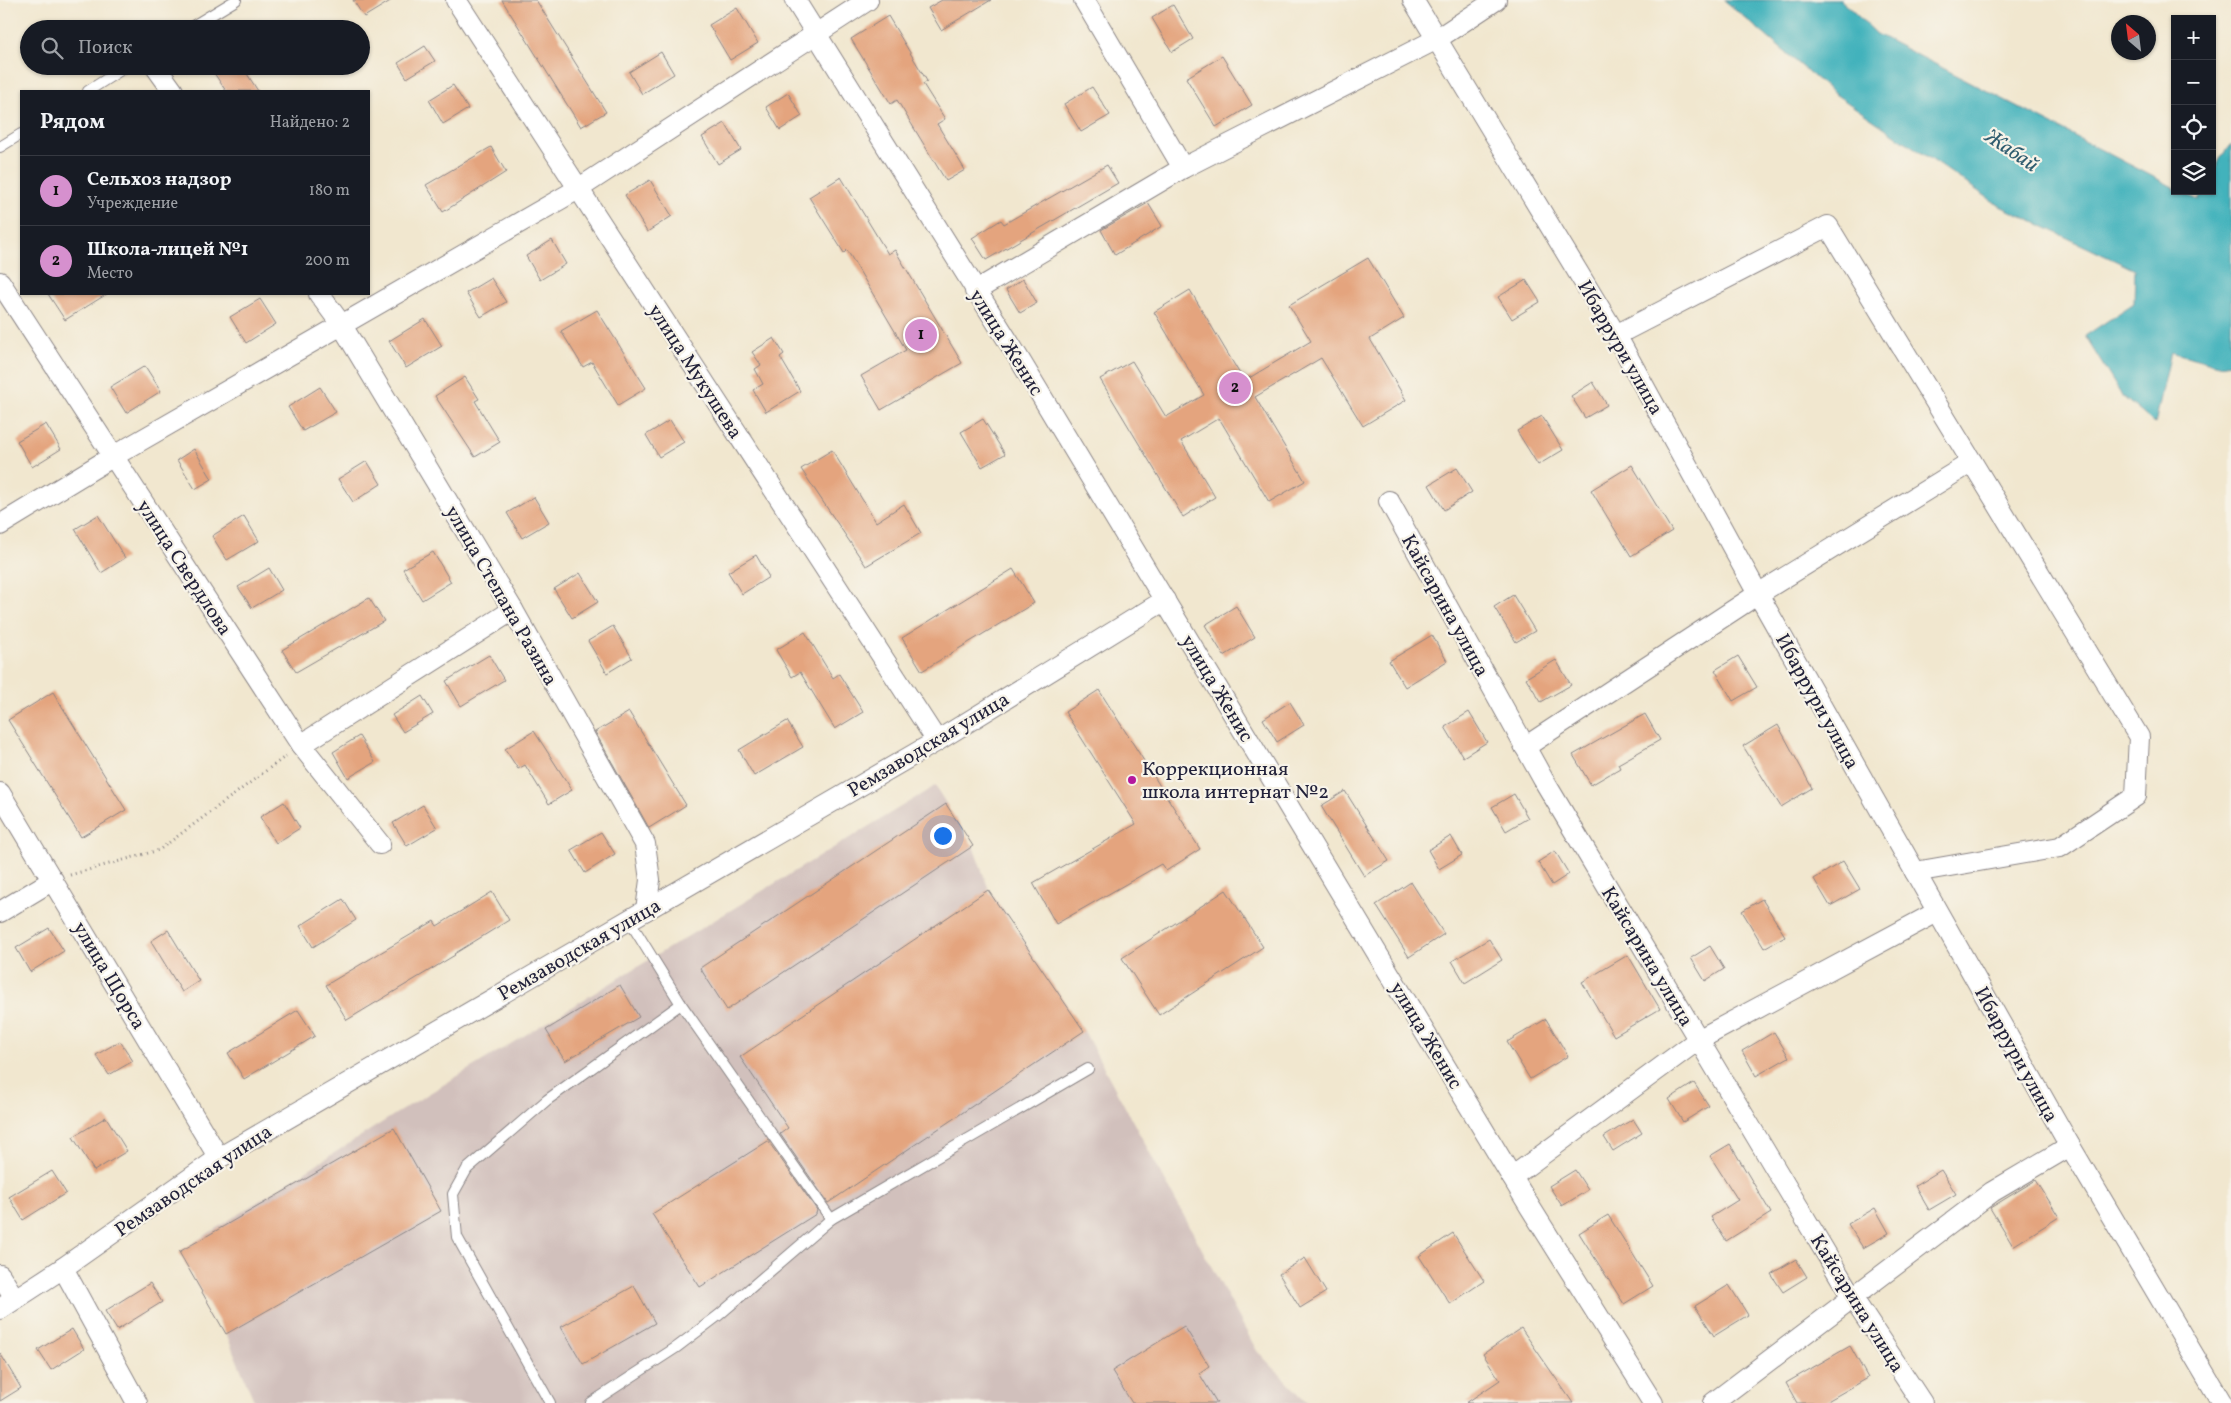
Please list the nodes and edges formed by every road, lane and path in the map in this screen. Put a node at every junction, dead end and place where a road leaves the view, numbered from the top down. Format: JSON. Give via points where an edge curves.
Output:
{"nodes":[{"id":1,"x":236,"y":0,"type":"edge"},
{"id":2,"x":456,"y":0,"type":"edge"},
{"id":3,"x":795,"y":0,"type":"edge"},
{"id":4,"x":868,"y":0,"type":"edge"},
{"id":5,"x":1084,"y":0,"type":"edge"},
{"id":6,"x":1412,"y":0,"type":"edge"},
{"id":7,"x":1496,"y":0,"type":"edge"},
{"id":8,"x":203,"y":20,"type":"edge"},
{"id":9,"x":815,"y":33,"type":"junction"},
{"id":10,"x":1437,"y":39,"type":"junction"},
{"id":11,"x":113,"y":75,"type":"edge"},
{"id":12,"x":161,"y":75,"type":"edge"},
{"id":13,"x":90,"y":90,"type":"edge"},
{"id":14,"x":172,"y":90,"type":"edge"},
{"id":15,"x":20,"y":135,"type":"edge"},
{"id":16,"x":0,"y":147,"type":"edge"},
{"id":17,"x":1183,"y":168,"type":"junction"},
{"id":18,"x":578,"y":189,"type":"junction"},
{"id":19,"x":0,"y":282,"type":"edge"},
{"id":20,"x":975,"y":291,"type":"junction"},
{"id":21,"x":320,"y":295,"type":"edge"},
{"id":22,"x":341,"y":324,"type":"junction"},
{"id":23,"x":1616,"y":335,"type":"junction"},
{"id":24,"x":112,"y":457,"type":"junction"},
{"id":25,"x":1972,"y":462,"type":"junction"},
{"id":26,"x":1389,"y":500,"type":"dead end"},
{"id":27,"x":0,"y":525,"type":"edge"},
{"id":28,"x":1758,"y":594,"type":"junction"},
{"id":29,"x":1165,"y":600,"type":"junction"},
{"id":30,"x":513,"y":610,"type":"junction"},
{"id":31,"x":937,"y":741,"type":"junction"},
{"id":32,"x":301,"y":745,"type":"junction"},
{"id":33,"x":1525,"y":747,"type":"junction"},
{"id":34,"x":0,"y":793,"type":"edge"},
{"id":35,"x":380,"y":844,"type":"dead end"},
{"id":36,"x":1915,"y":872,"type":"junction"},
{"id":37,"x":53,"y":880,"type":"junction"},
{"id":38,"x":646,"y":910,"type":"junction"},
{"id":39,"x":0,"y":912,"type":"edge"},
{"id":40,"x":1938,"y":912,"type":"junction"},
{"id":41,"x":629,"y":920,"type":"junction"},
{"id":42,"x":681,"y":1004,"type":"junction"},
{"id":43,"x":1698,"y":1040,"type":"junction"},
{"id":44,"x":1088,"y":1069,"type":"dead end"},
{"id":45,"x":2070,"y":1146,"type":"junction"},
{"id":46,"x":219,"y":1158,"type":"junction"},
{"id":47,"x":1512,"y":1177,"type":"junction"},
{"id":48,"x":831,"y":1219,"type":"junction"},
{"id":49,"x":63,"y":1268,"type":"junction"},
{"id":50,"x":0,"y":1276,"type":"edge"},
{"id":51,"x":1852,"y":1297,"type":"junction"},
{"id":52,"x":8,"y":1304,"type":"edge"},
{"id":53,"x":137,"y":1403,"type":"edge"},
{"id":54,"x":550,"y":1403,"type":"edge"},
{"id":55,"x":591,"y":1403,"type":"edge"},
{"id":56,"x":1653,"y":1403,"type":"edge"},
{"id":57,"x":1713,"y":1403,"type":"edge"},
{"id":58,"x":1922,"y":1403,"type":"edge"},
{"id":59,"x":2222,"y":1403,"type":"edge"}],
"edges":[{"from":1,"to":8,"type":"lane"},
{"from":2,"to":18,"type":"street","name":"улица Мукушева"},
{"from":3,"to":9,"type":"street","name":"улица Женис"},
{"from":4,"to":9,"type":"street"},
{"from":5,"to":17,"type":"street"},
{"from":6,"to":10,"type":"street","name":"Ибаррури улица"},
{"from":7,"to":10,"type":"street"},
{"from":9,"to":18,"type":"street"},
{"from":9,"to":20,"type":"street","name":"улица Женис"},
{"from":10,"to":17,"type":"street"},
{"from":10,"to":23,"type":"street","name":"Ибаррури улица"},
{"from":11,"to":13,"type":"lane"},
{"from":12,"to":14,"type":"street"},
{"from":15,"to":16,"type":"lane"},
{"from":17,"to":20,"type":"street"},
{"from":18,"to":22,"type":"street"},
{"from":18,"to":31,"type":"street","name":"улица Мукушева"},
{"from":19,"to":24,"type":"street","name":"улица Свердлова"},
{"from":20,"to":29,"type":"street","name":"улица Женис"},
{"from":21,"to":22,"type":"street","name":"улица Степана Разина"},
{"from":22,"to":24,"type":"street"},
{"from":22,"to":30,"type":"street","name":"улица Степана Разина"},
{"from":23,"to":25,"type":"street","via":[[1828,226]]},
{"from":23,"to":28,"type":"street","name":"Ибаррури улица"},
{"from":24,"to":27,"type":"street"},
{"from":24,"to":32,"type":"street","name":"улица Свердлова"},
{"from":25,"to":28,"type":"street"},
{"from":25,"to":36,"type":"street","via":[[2139,737],[2136,796],[2060,847]]},
{"from":26,"to":33,"type":"street","name":"Кайсарина улица"},
{"from":28,"to":33,"type":"street"},
{"from":28,"to":36,"type":"street","name":"Ибаррури улица"},
{"from":29,"to":31,"type":"street","name":"Ремзаводская улица"},
{"from":29,"to":47,"type":"street","name":"улица Женис"},
{"from":30,"to":32,"type":"street"},
{"from":30,"to":38,"type":"street","name":"улица Степана Разина","via":[[645,844],[650,880]]},
{"from":31,"to":38,"type":"street","name":"Ремзаводская улица"},
{"from":32,"to":35,"type":"street","name":"улица Свердлова"},
{"from":32,"to":37,"type":"path","via":[[160,850]]},
{"from":33,"to":43,"type":"street","name":"Кайсарина улица"},
{"from":34,"to":37,"type":"street","name":"улица Щорса"},
{"from":36,"to":40,"type":"street","name":"Ибаррури улица"},
{"from":37,"to":39,"type":"street"},
{"from":37,"to":46,"type":"street","name":"улица Щорса"},
{"from":38,"to":41,"type":"street","name":"Ремзаводская улица"},
{"from":40,"to":43,"type":"street"},
{"from":40,"to":45,"type":"street","name":"Ибаррури улица"},
{"from":41,"to":42,"type":"lane"},
{"from":41,"to":46,"type":"street","name":"Ремзаводская улица"},
{"from":42,"to":48,"type":"lane"},
{"from":42,"to":54,"type":"lane","via":[[547,1100],[467,1169],[453,1194],[457,1236]]},
{"from":43,"to":47,"type":"street"},
{"from":43,"to":51,"type":"street","name":"Кайсарина улица"},
{"from":44,"to":48,"type":"lane"},
{"from":45,"to":51,"type":"street","via":[[1992,1192]]},
{"from":45,"to":59,"type":"street","name":"Ибаррури улица"},
{"from":46,"to":49,"type":"street","name":"Ремзаводская улица"},
{"from":47,"to":56,"type":"street","name":"улица Женис"},
{"from":48,"to":55,"type":"lane","via":[[684,1342]]},
{"from":49,"to":52,"type":"street","name":"Ремзаводская улица"},
{"from":49,"to":53,"type":"street"},
{"from":50,"to":52,"type":"street"},
{"from":51,"to":57,"type":"street"},
{"from":51,"to":58,"type":"street","name":"Кайсарина улица"}]}
